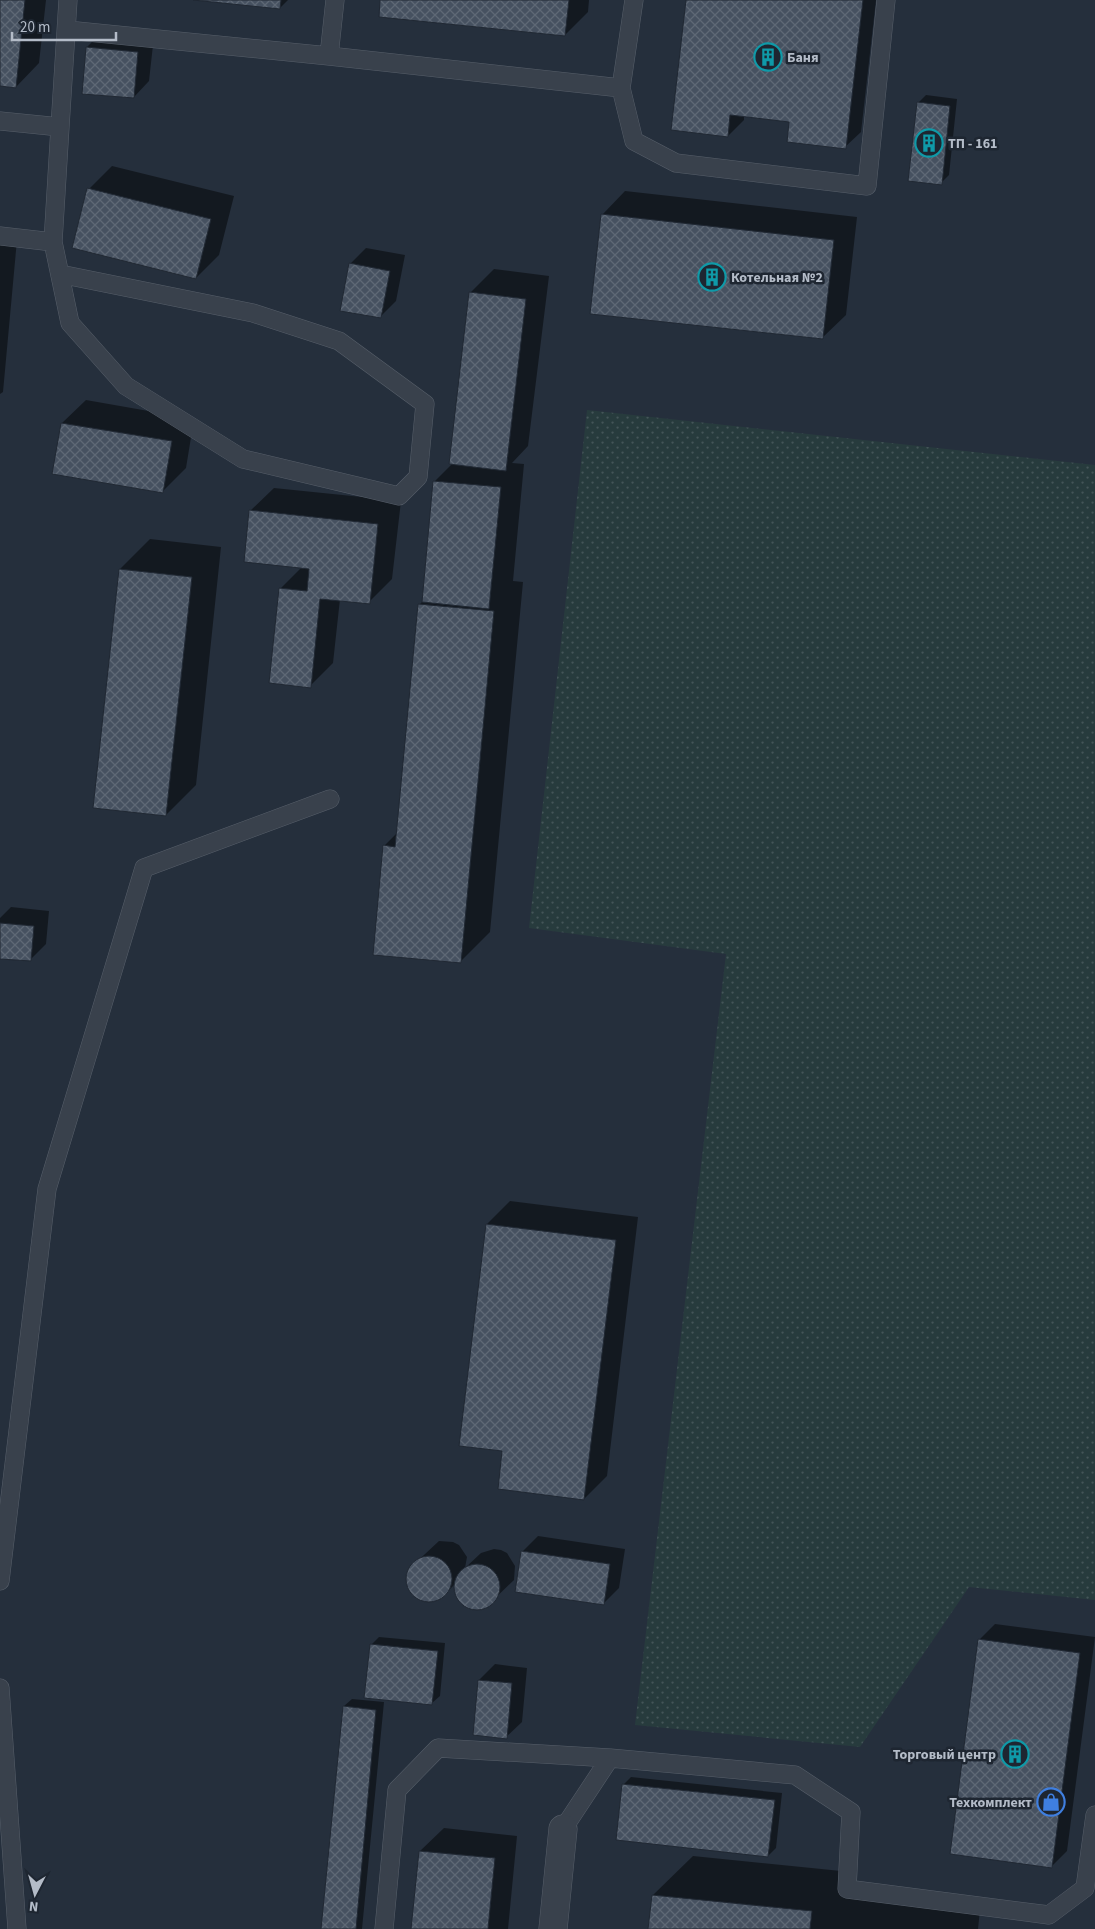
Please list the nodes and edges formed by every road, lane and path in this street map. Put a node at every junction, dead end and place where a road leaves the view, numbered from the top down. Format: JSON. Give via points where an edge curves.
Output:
{"nodes":[{"id":1,"x":68,"y":0,"type":"edge"},
{"id":2,"x":335,"y":0,"type":"edge"},
{"id":3,"x":634,"y":0,"type":"edge"},
{"id":4,"x":886,"y":0,"type":"edge"},
{"id":5,"x":67,"y":30,"type":"junction"},
{"id":6,"x":329,"y":56,"type":"junction"},
{"id":7,"x":620,"y":88,"type":"junction"},
{"id":8,"x":0,"y":121,"type":"edge"},
{"id":9,"x":60,"y":128,"type":"junction"},
{"id":10,"x":0,"y":236,"type":"edge"},
{"id":11,"x":53,"y":242,"type":"junction"},
{"id":12,"x":60,"y":274,"type":"junction"},
{"id":13,"x":330,"y":800,"type":"dead end"},
{"id":14,"x":0,"y":1581,"type":"edge"},
{"id":15,"x":0,"y":1688,"type":"edge"},
{"id":16,"x":610,"y":1758,"type":"junction"},
{"id":17,"x":1095,"y":1815,"type":"edge"},
{"id":18,"x":563,"y":1829,"type":"joint"},
{"id":19,"x":17,"y":1929,"type":"edge"},
{"id":20,"x":384,"y":1929,"type":"edge"},
{"id":21,"x":553,"y":1929,"type":"edge"}],
"edges":[{"from":1,"to":5,"type":"lane"},
{"from":2,"to":6,"type":"lane"},
{"from":3,"to":7,"type":"lane"},
{"from":4,"to":7,"type":"lane","via":[[867,186],[676,163],[634,141]]},
{"from":5,"to":6,"type":"lane"},
{"from":5,"to":9,"type":"lane"},
{"from":6,"to":7,"type":"lane"},
{"from":8,"to":9,"type":"lane"},
{"from":9,"to":11,"type":"lane"},
{"from":10,"to":11,"type":"lane"},
{"from":11,"to":12,"type":"lane"},
{"from":12,"to":12,"type":"lane","via":[[70,323],[126,386],[243,460],[399,496],[418,477],[425,404],[339,341],[253,313]]},
{"from":13,"to":14,"type":"lane","via":[[144,868],[46,1189]]},
{"from":15,"to":19,"type":"lane"},
{"from":16,"to":17,"type":"lane","via":[[795,1776],[851,1812],[847,1889],[1049,1915],[1085,1888]]},
{"from":16,"to":18,"type":"lane"},
{"from":16,"to":20,"type":"lane","via":[[438,1748],[396,1790]]},
{"from":18,"to":21,"type":"street"}]}
